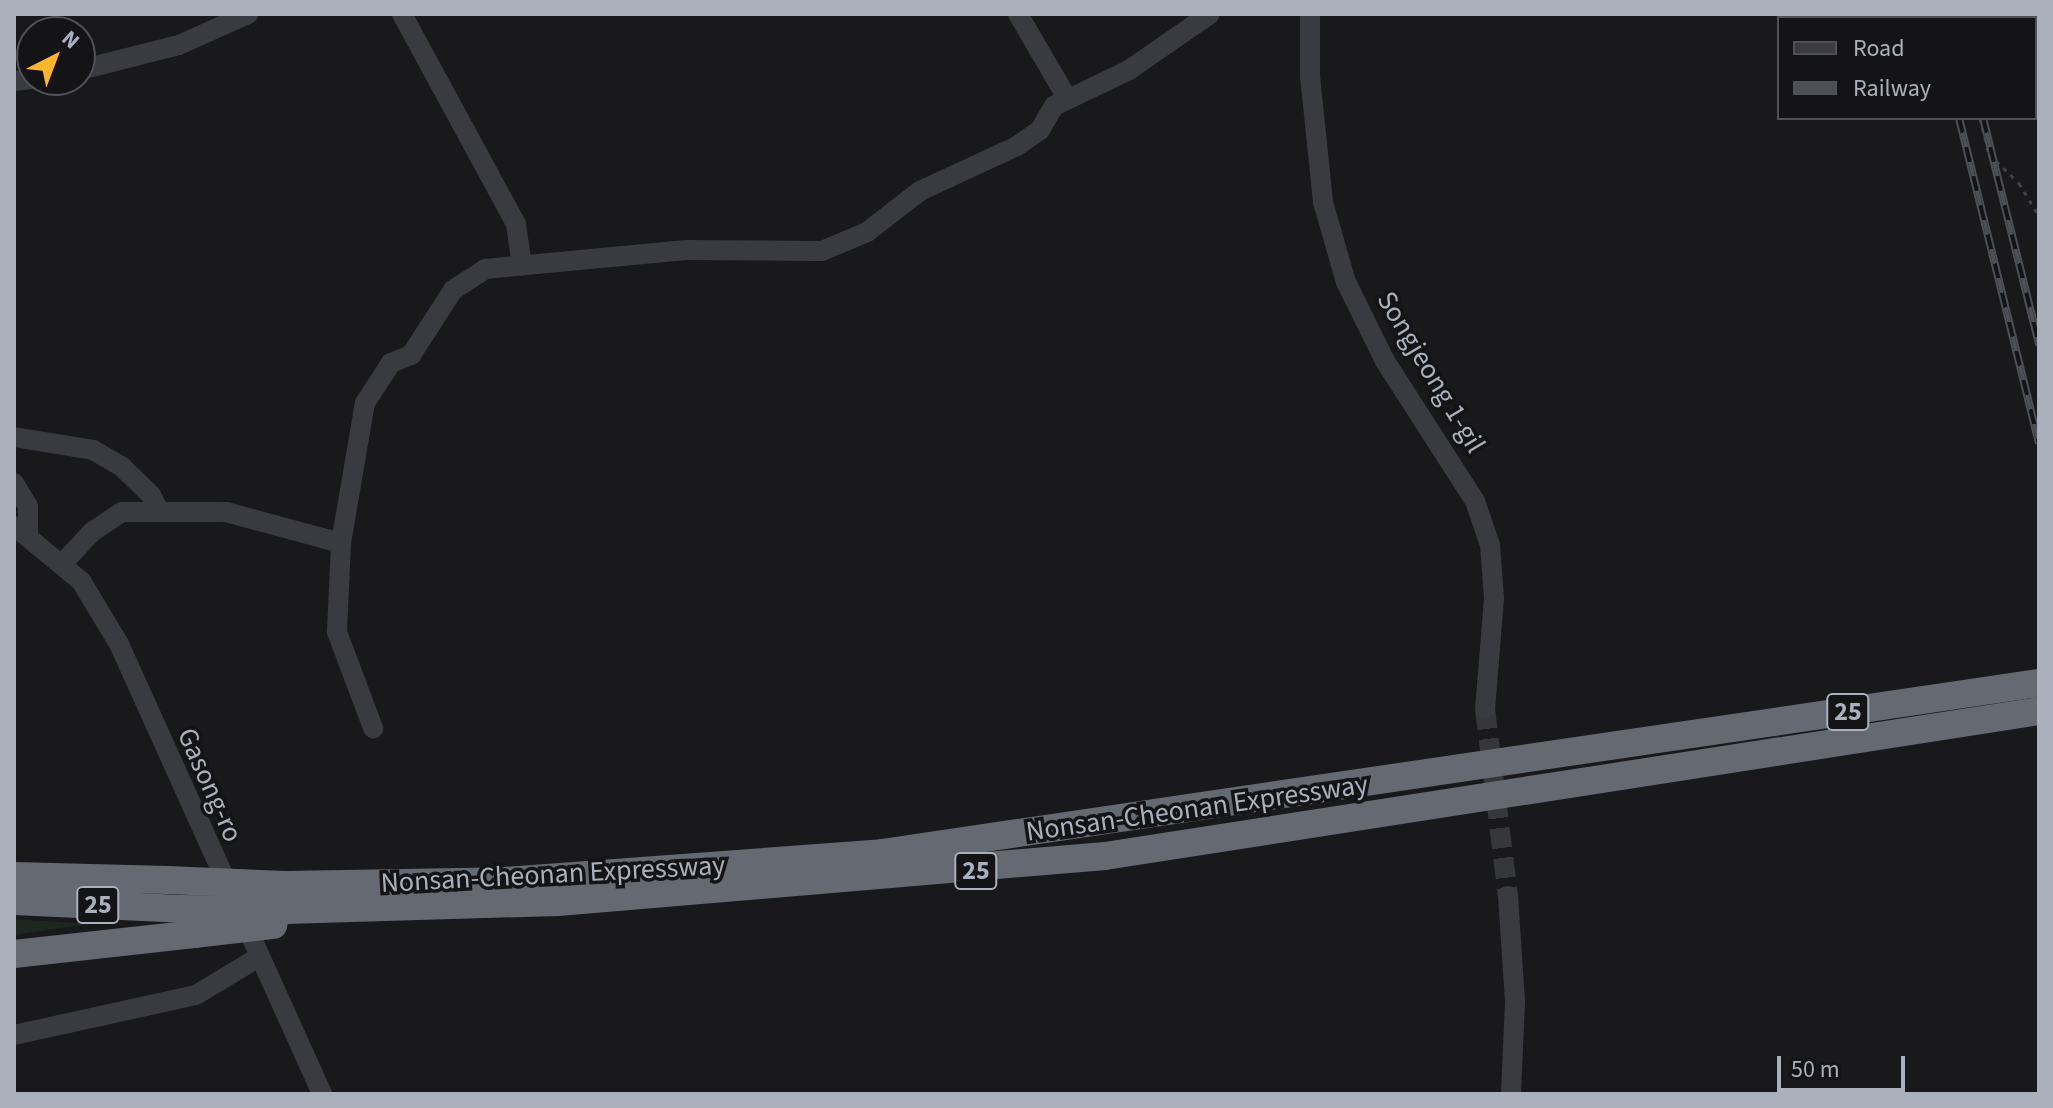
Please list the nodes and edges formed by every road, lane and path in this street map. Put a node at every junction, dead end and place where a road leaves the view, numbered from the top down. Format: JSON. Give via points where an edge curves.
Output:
{"nodes":[{"id":1,"x":248,"y":14,"type":"edge"},
{"id":2,"x":402,"y":14,"type":"edge"},
{"id":3,"x":1018,"y":14,"type":"edge"},
{"id":4,"x":1210,"y":14,"type":"edge"},
{"id":5,"x":1310,"y":14,"type":"edge"},
{"id":6,"x":96,"y":66,"type":"edge"},
{"id":7,"x":1067,"y":98,"type":"junction"},
{"id":8,"x":1980,"y":120,"type":"edge"},
{"id":9,"x":2039,"y":216,"type":"edge"},
{"id":10,"x":522,"y":266,"type":"junction"},
{"id":11,"x":14,"y":437,"type":"edge"},
{"id":12,"x":14,"y":483,"type":"edge"},
{"id":13,"x":159,"y":511,"type":"junction"},
{"id":14,"x":21,"y":530,"type":"edge"},
{"id":15,"x":341,"y":543,"type":"junction"},
{"id":16,"x":62,"y":564,"type":"junction"},
{"id":17,"x":2039,"y":683,"type":"edge"},
{"id":18,"x":1485,"y":709,"type":"tunnel mouth"},
{"id":19,"x":2039,"y":711,"type":"edge"},
{"id":20,"x":373,"y":728,"type":"dead end"},
{"id":21,"x":1658,"y":756,"type":"junction"},
{"id":22,"x":14,"y":876,"type":"edge"},
{"id":23,"x":1508,"y":896,"type":"tunnel mouth"},
{"id":24,"x":14,"y":901,"type":"edge"},
{"id":25,"x":289,"y":905,"type":"junction"},
{"id":26,"x":188,"y":921,"type":"junction"},
{"id":27,"x":14,"y":954,"type":"edge"},
{"id":28,"x":259,"y":957,"type":"junction"},
{"id":29,"x":14,"y":1035,"type":"edge"},
{"id":30,"x":322,"y":1094,"type":"edge"},
{"id":31,"x":1511,"y":1094,"type":"edge"}],
"edges":[{"from":1,"to":6,"type":"street","via":[[179,45]]},
{"from":2,"to":10,"type":"street","via":[[516,224]]},
{"from":3,"to":7,"type":"street"},
{"from":4,"to":7,"type":"street","via":[[1129,70]]},
{"from":5,"to":18,"type":"street","name":"Songjeong 1-gil","via":[[1310,76],[1323,202],[1346,282],[1385,361],[1475,501],[1490,545],[1494,598]]},
{"from":7,"to":10,"type":"street","via":[[1017,146],[920,191],[867,232],[822,251],[686,250]]},
{"from":8,"to":9,"type":"path","via":[[1989,154],[2019,183]]},
{"from":10,"to":15,"type":"street","via":[[485,269],[453,290],[411,355],[391,363],[365,403]]},
{"from":11,"to":13,"type":"street","via":[[93,450],[122,467],[151,495]]},
{"from":12,"to":14,"type":"street","via":[[28,506]]},
{"from":13,"to":15,"type":"street","via":[[226,512]]},
{"from":13,"to":16,"type":"street","via":[[122,512],[92,532]]},
{"from":14,"to":16,"type":"street","name":"Gasong-ro"},
{"from":15,"to":20,"type":"street","via":[[337,632]]},
{"from":16,"to":28,"type":"street","name":"Gasong-ro","via":[[81,581],[119,644]]},
{"from":17,"to":21,"type":"highway","name":"Nonsan-Cheonan Expressway","number":"25"},
{"from":19,"to":21,"type":"highway","name":"Nonsan-Cheonan Expressway","number":"25"},
{"from":21,"to":25,"type":"highway","name":"Nonsan-Cheonan Expressway","number":"25","via":[[882,853],[505,881]]},
{"from":21,"to":25,"type":"highway","name":"Nonsan-Cheonan Expressway","number":"25","via":[[1230,838],[983,870],[558,902]]},
{"from":22,"to":25,"type":"highway","name":"Nonsan-Cheonan Expressway","number":"25","bridge":true,"via":[[167,880]]},
{"from":23,"to":31,"type":"street","via":[[1515,1002]]},
{"from":24,"to":26,"type":"highway","name":"Nonsan-Cheonan Expressway","number":"25"},
{"from":25,"to":26,"type":"highway","name":"Nonsan-Cheonan Expressway","number":"25","bridge":true},
{"from":26,"to":27,"type":"highway"},
{"from":28,"to":29,"type":"street","via":[[196,995]]},
{"from":28,"to":30,"type":"street","name":"Gasong-ro"}]}
